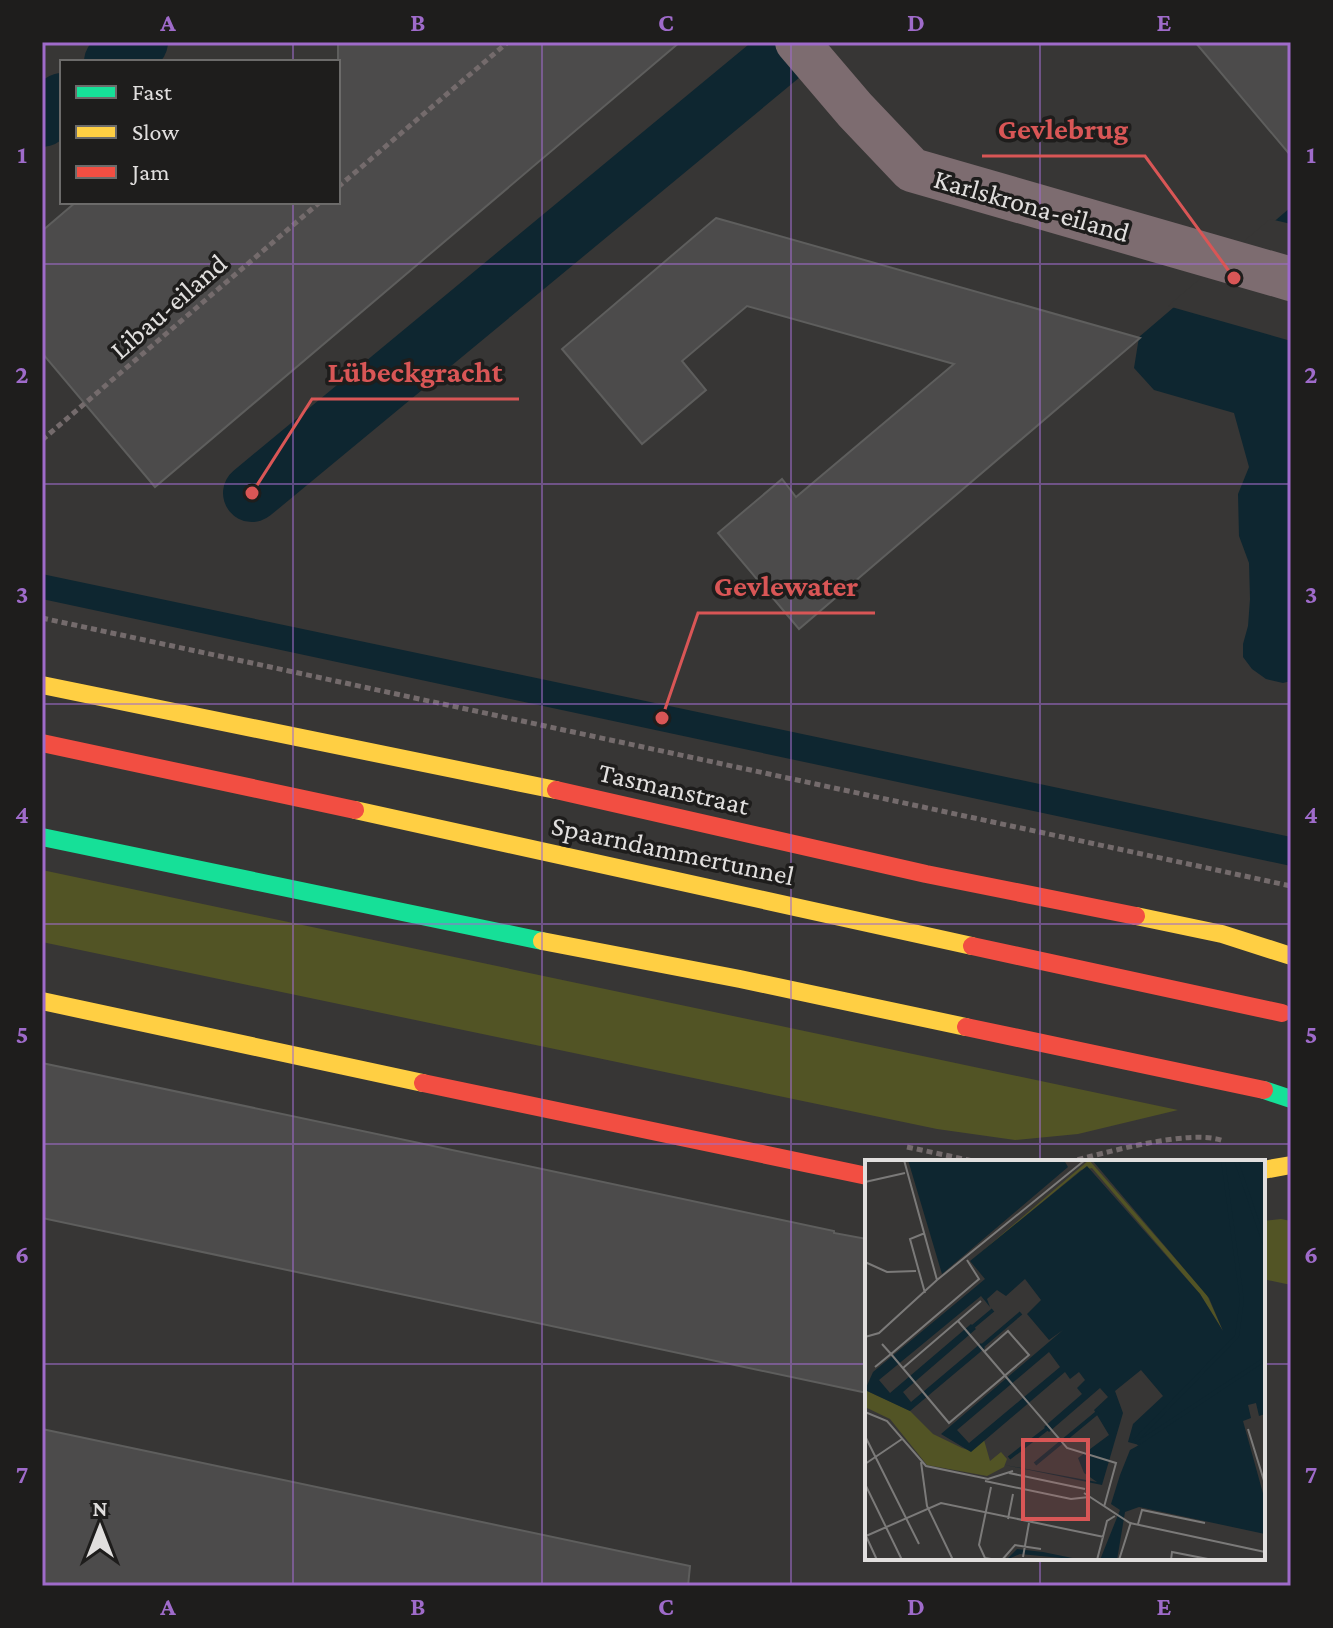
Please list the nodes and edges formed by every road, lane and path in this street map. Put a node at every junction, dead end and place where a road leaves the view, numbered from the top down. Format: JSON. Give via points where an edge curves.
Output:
{"nodes":[{"id":1,"x":508,"y":42,"type":"edge"},
{"id":2,"x":797,"y":42,"type":"edge"},
{"id":3,"x":340,"y":185,"type":"edge"},
{"id":4,"x":318,"y":204,"type":"edge"},
{"id":5,"x":1291,"y":279,"type":"edge"},
{"id":6,"x":42,"y":440,"type":"edge"},
{"id":7,"x":42,"y":618,"type":"edge"},
{"id":8,"x":42,"y":685,"type":"edge"},
{"id":9,"x":42,"y":743,"type":"edge"},
{"id":10,"x":42,"y":837,"type":"edge"},
{"id":11,"x":1291,"y":886,"type":"edge"},
{"id":12,"x":1291,"y":956,"type":"edge"},
{"id":13,"x":42,"y":1001,"type":"edge"},
{"id":14,"x":1286,"y":1015,"type":"edge"},
{"id":15,"x":1291,"y":1099,"type":"edge"},
{"id":16,"x":1076,"y":1160,"type":"edge"},
{"id":17,"x":1287,"y":1166,"type":"edge"},
{"id":18,"x":1265,"y":1170,"type":"edge"},
{"id":19,"x":865,"y":1176,"type":"edge"}],
"edges":[{"from":1,"to":3,"type":"path"},
{"from":2,"to":5,"type":"street","name":"Karlskrona-eiland","via":[[912,170]]},
{"from":4,"to":6,"type":"path","name":"Libau-eiland"},
{"from":7,"to":11,"type":"path","name":"Tasmanstraat"},
{"from":8,"to":12,"type":"main road","name":"Tasmanstraat","via":[[1222,934]]},
{"from":9,"to":14,"type":"main road","name":"Spaarndammertunnel"},
{"from":10,"to":15,"type":"main road","via":[[740,979]]},
{"from":13,"to":19,"type":"main road"},
{"from":16,"to":17,"type":"path","via":[[1192,1137],[1217,1138]]},
{"from":17,"to":18,"type":"main road"}]}
